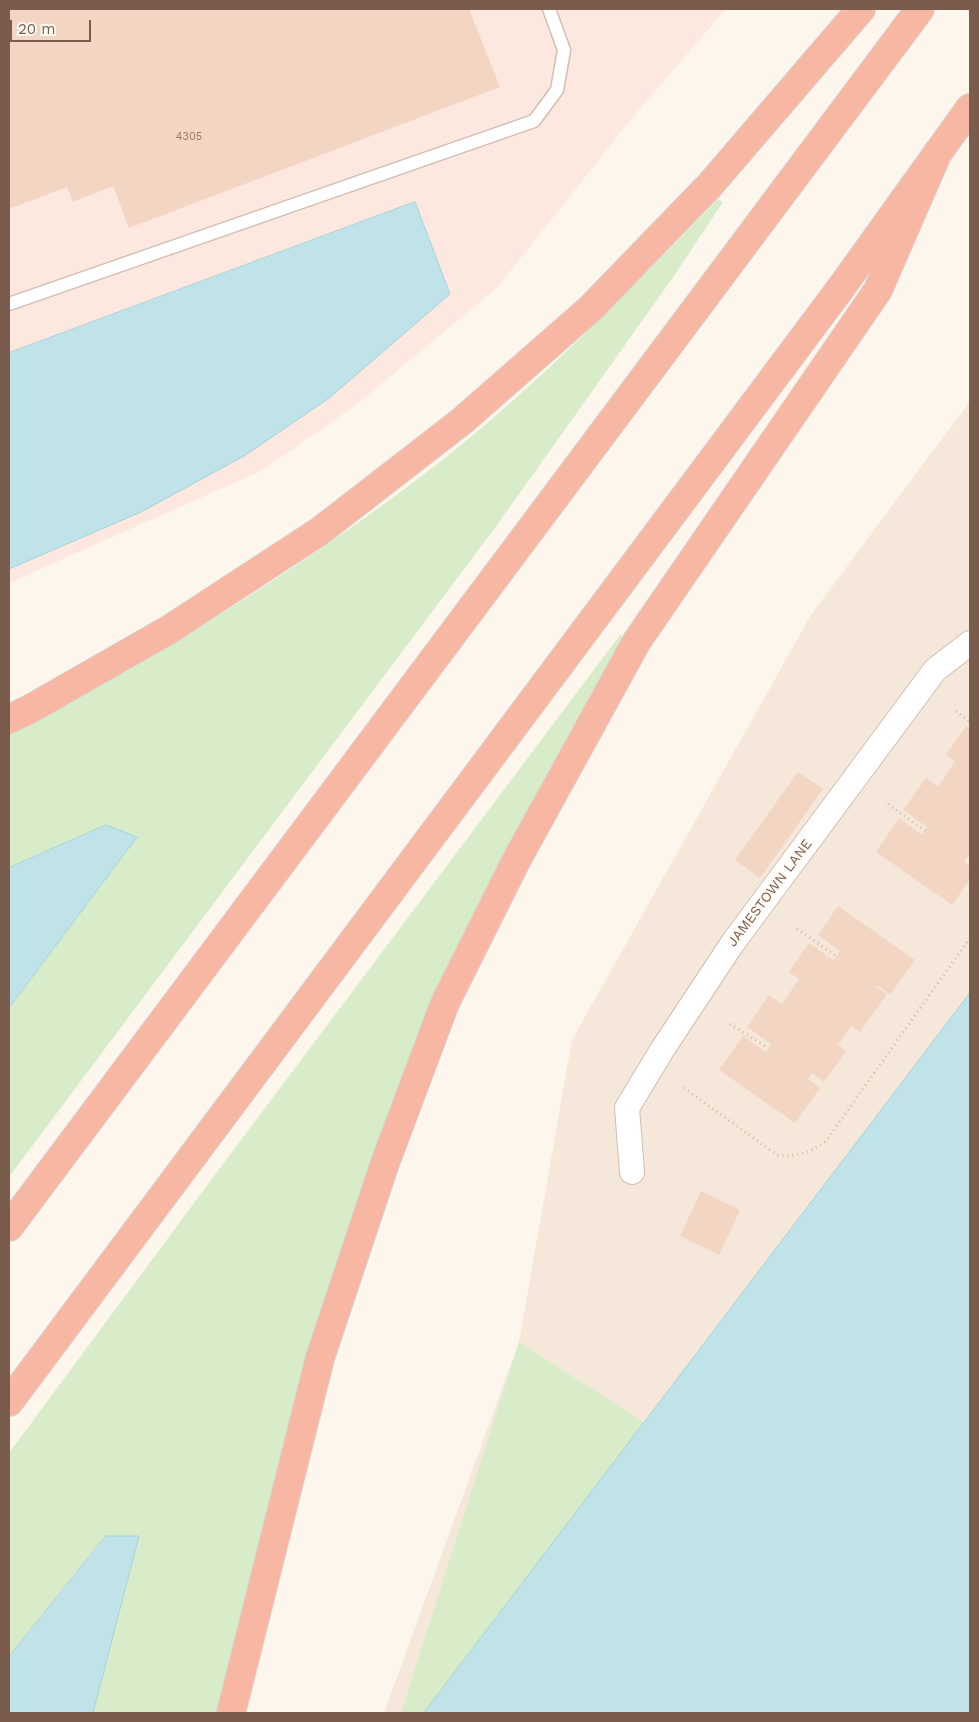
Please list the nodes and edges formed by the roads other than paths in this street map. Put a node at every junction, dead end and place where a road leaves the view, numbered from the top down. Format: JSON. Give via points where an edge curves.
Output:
{"nodes":[{"id":1,"x":549,"y":9,"type":"edge"},
{"id":2,"x":861,"y":9,"type":"edge"},
{"id":3,"x":920,"y":9,"type":"edge"},
{"id":4,"x":970,"y":108,"type":"edge"},
{"id":5,"x":938,"y":152,"type":"junction"},
{"id":6,"x":9,"y":304,"type":"edge"},
{"id":7,"x":970,"y":643,"type":"edge"},
{"id":8,"x":9,"y":719,"type":"edge"},
{"id":9,"x":632,"y":1172,"type":"dead end"},
{"id":10,"x":9,"y":1227,"type":"edge"},
{"id":11,"x":9,"y":1402,"type":"edge"},
{"id":12,"x":231,"y":1713,"type":"edge"}],
"edges":[{"from":1,"to":6,"type":"lane","via":[[564,50],[557,90],[534,121]]},
{"from":2,"to":8,"type":"highway","via":[[710,185],[598,301],[462,421],[320,531],[170,629]]},
{"from":3,"to":10,"type":"highway"},
{"from":4,"to":5,"type":"highway"},
{"from":5,"to":11,"type":"highway","via":[[837,293]]},
{"from":5,"to":12,"type":"highway","via":[[878,290],[637,641],[516,862],[445,1003],[385,1164],[320,1358]]},
{"from":7,"to":9,"type":"street","name":"JAMESTOWN LANE","via":[[935,670],[732,944],[662,1050],[628,1108]]}]}
